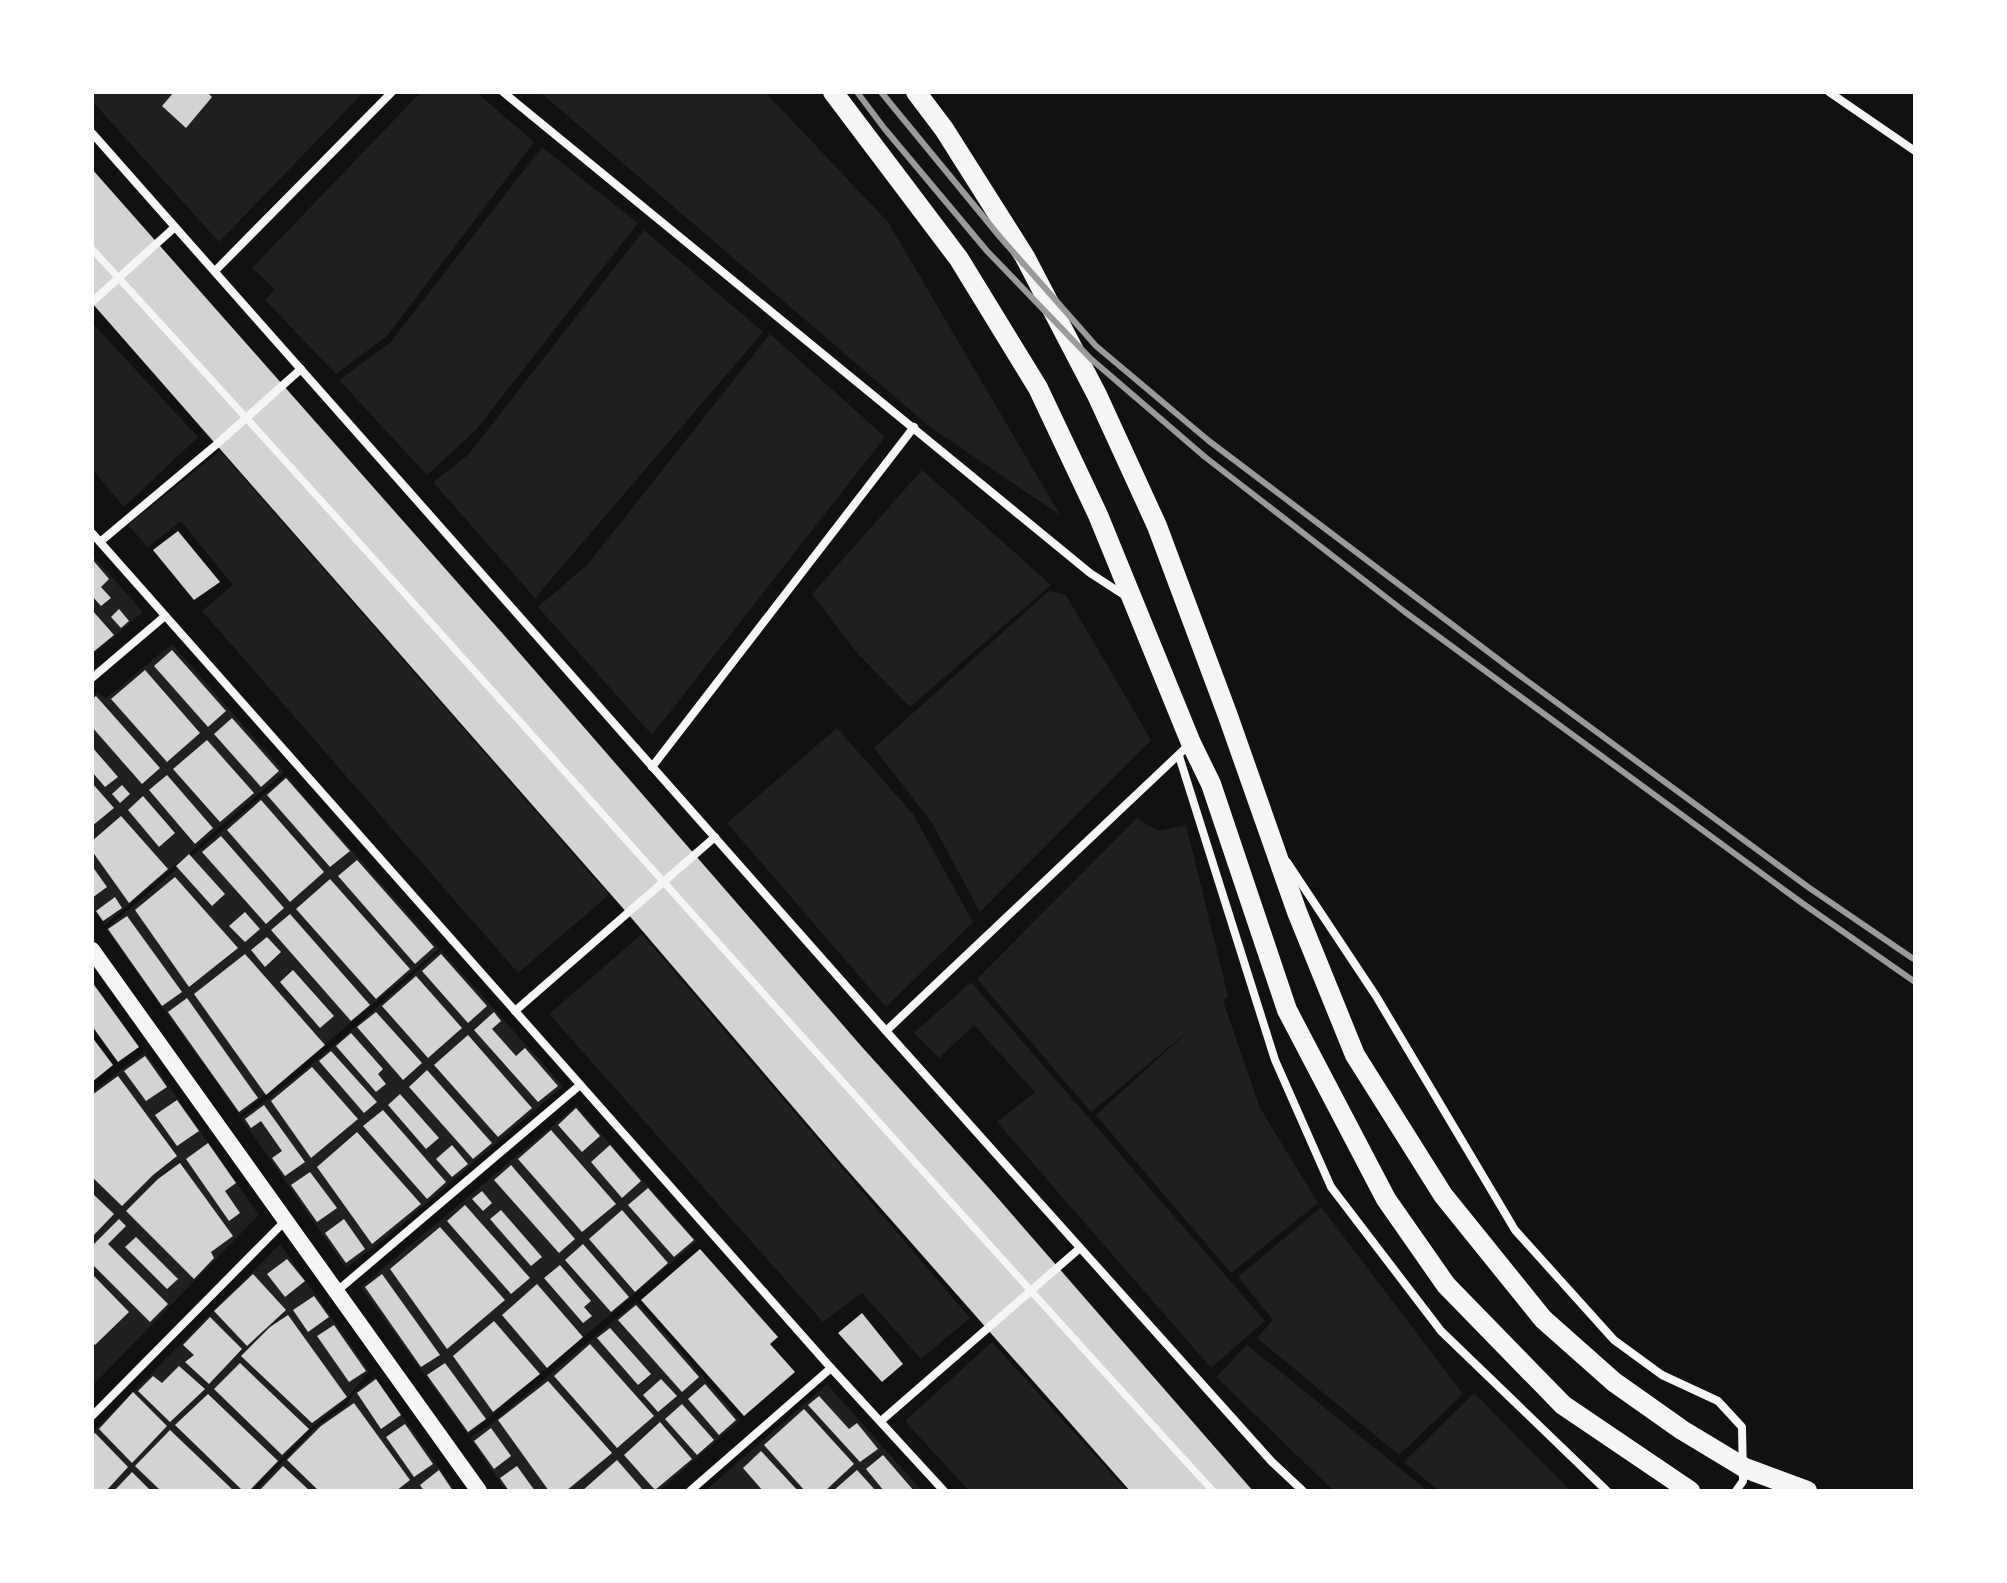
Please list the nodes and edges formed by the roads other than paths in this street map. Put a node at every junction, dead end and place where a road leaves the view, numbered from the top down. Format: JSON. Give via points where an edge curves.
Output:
{"nodes":[{"id":1,"x":392,"y":92,"type":"edge"},
{"id":2,"x":503,"y":92,"type":"edge"},
{"id":3,"x":833,"y":92,"type":"edge"},
{"id":4,"x":916,"y":92,"type":"edge"},
{"id":5,"x":1829,"y":92,"type":"edge"},
{"id":6,"x":92,"y":133,"type":"edge"},
{"id":7,"x":1915,"y":151,"type":"edge"},
{"id":8,"x":175,"y":227,"type":"junction"},
{"id":9,"x":92,"y":249,"type":"edge"},
{"id":10,"x":215,"y":271,"type":"junction"},
{"id":11,"x":118,"y":278,"type":"junction"},
{"id":12,"x":92,"y":302,"type":"edge"},
{"id":13,"x":301,"y":369,"type":"junction"},
{"id":14,"x":246,"y":417,"type":"junction"},
{"id":15,"x":914,"y":427,"type":"junction"},
{"id":16,"x":92,"y":533,"type":"edge"},
{"id":17,"x":100,"y":542,"type":"junction"},
{"id":18,"x":1133,"y":601,"type":"junction"},
{"id":19,"x":165,"y":616,"type":"junction"},
{"id":20,"x":92,"y":678,"type":"edge"},
{"id":21,"x":1185,"y":749,"type":"junction"},
{"id":22,"x":652,"y":767,"type":"junction"},
{"id":23,"x":715,"y":837,"type":"junction"},
{"id":24,"x":1270,"y":837,"type":"junction"},
{"id":25,"x":664,"y":883,"type":"junction"},
{"id":26,"x":92,"y":950,"type":"edge"},
{"id":27,"x":515,"y":1011,"type":"junction"},
{"id":28,"x":886,"y":1031,"type":"junction"},
{"id":29,"x":580,"y":1085,"type":"junction"},
{"id":30,"x":285,"y":1221,"type":"junction"},
{"id":31,"x":1080,"y":1248,"type":"junction"},
{"id":32,"x":336,"y":1292,"type":"junction"},
{"id":33,"x":1030,"y":1292,"type":"junction"},
{"id":34,"x":831,"y":1368,"type":"junction"},
{"id":35,"x":92,"y":1416,"type":"edge"},
{"id":36,"x":881,"y":1421,"type":"junction"},
{"id":37,"x":479,"y":1491,"type":"edge"},
{"id":38,"x":690,"y":1491,"type":"edge"},
{"id":39,"x":944,"y":1491,"type":"edge"},
{"id":40,"x":1213,"y":1491,"type":"edge"},
{"id":41,"x":1303,"y":1491,"type":"edge"},
{"id":42,"x":1607,"y":1491,"type":"edge"},
{"id":43,"x":1690,"y":1491,"type":"edge"},
{"id":44,"x":1736,"y":1491,"type":"edge"},
{"id":45,"x":1807,"y":1491,"type":"edge"}],
"edges":[{"from":1,"to":10,"type":"street"},
{"from":2,"to":15,"type":"street"},
{"from":3,"to":18,"type":"main road","via":[[959,259],[1038,388]]},
{"from":4,"to":24,"type":"main road","via":[[1025,257],[1097,395],[1157,526]]},
{"from":5,"to":7,"type":"street"},
{"from":6,"to":8,"type":"street"},
{"from":8,"to":10,"type":"street"},
{"from":8,"to":11,"type":"street"},
{"from":9,"to":11,"type":"street"},
{"from":10,"to":13,"type":"street"},
{"from":11,"to":12,"type":"street"},
{"from":11,"to":14,"type":"street"},
{"from":13,"to":14,"type":"street"},
{"from":13,"to":22,"type":"street"},
{"from":14,"to":17,"type":"street"},
{"from":14,"to":25,"type":"street"},
{"from":15,"to":18,"type":"street","via":[[1090,573]]},
{"from":15,"to":22,"type":"street"},
{"from":16,"to":17,"type":"street"},
{"from":17,"to":19,"type":"street"},
{"from":18,"to":21,"type":"main road"},
{"from":19,"to":20,"type":"street"},
{"from":19,"to":27,"type":"street"},
{"from":21,"to":28,"type":"street"},
{"from":21,"to":42,"type":"street","via":[[1275,1060],[1331,1187],[1441,1331]]},
{"from":21,"to":43,"type":"main road","via":[[1211,784],[1287,1010],[1386,1199],[1446,1285],[1563,1405]]},
{"from":22,"to":23,"type":"street"},
{"from":23,"to":25,"type":"street"},
{"from":23,"to":28,"type":"street"},
{"from":24,"to":44,"type":"street","via":[[1376,996],[1515,1230],[1614,1340],[1662,1375],[1718,1401],[1742,1427],[1743,1481]]},
{"from":24,"to":45,"type":"main road","via":[[1355,1055],[1443,1195],[1543,1319],[1614,1382],[1682,1430],[1745,1468]]},
{"from":25,"to":27,"type":"street"},
{"from":25,"to":33,"type":"street"},
{"from":26,"to":30,"type":"main road"},
{"from":27,"to":29,"type":"street"},
{"from":28,"to":31,"type":"street"},
{"from":29,"to":32,"type":"street"},
{"from":29,"to":34,"type":"street"},
{"from":30,"to":32,"type":"main road"},
{"from":30,"to":35,"type":"street"},
{"from":31,"to":33,"type":"street"},
{"from":31,"to":41,"type":"street"},
{"from":32,"to":37,"type":"main road"},
{"from":33,"to":36,"type":"street"},
{"from":33,"to":40,"type":"street"},
{"from":34,"to":36,"type":"street"},
{"from":34,"to":38,"type":"street"},
{"from":36,"to":39,"type":"street"}]}
